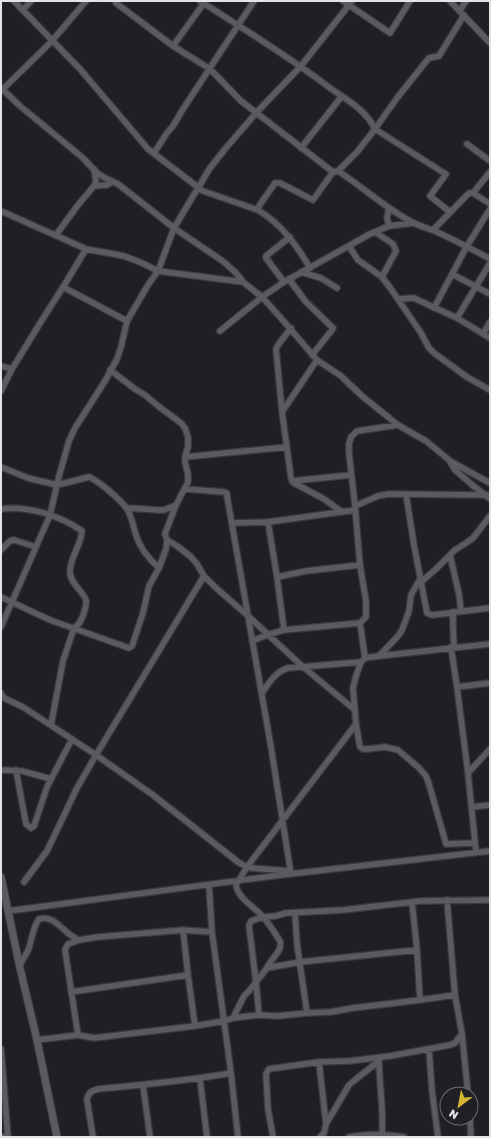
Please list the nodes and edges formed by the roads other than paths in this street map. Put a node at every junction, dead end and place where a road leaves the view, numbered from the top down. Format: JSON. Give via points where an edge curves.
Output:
{"nodes":[{"id":1,"x":14,"y":1,"type":"edge"},
{"id":2,"x":31,"y":1,"type":"edge"},
{"id":3,"x":86,"y":1,"type":"edge"},
{"id":4,"x":254,"y":1,"type":"edge"},
{"id":5,"x":343,"y":1,"type":"edge"},
{"id":6,"x":410,"y":1,"type":"edge"},
{"id":7,"x":450,"y":1,"type":"edge"},
{"id":8,"x":466,"y":1,"type":"edge"},
{"id":9,"x":202,"y":2,"type":"edge"},
{"id":10,"x":116,"y":3,"type":"dead end"},
{"id":11,"x":350,"y":3,"type":"edge"},
{"id":12,"x":23,"y":10,"type":"junction"},
{"id":13,"x":462,"y":13,"type":"junction"},
{"id":14,"x":238,"y":25,"type":"junction"},
{"id":15,"x":52,"y":41,"type":"junction"},
{"id":16,"x":490,"y":43,"type":"edge"},
{"id":17,"x":173,"y":46,"type":"junction"},
{"id":18,"x":301,"y":66,"type":"junction"},
{"id":19,"x":210,"y":69,"type":"junction"},
{"id":20,"x":1,"y":89,"type":"edge"},
{"id":21,"x":342,"y":96,"type":"junction"},
{"id":22,"x":256,"y":113,"type":"junction"},
{"id":23,"x":375,"y":129,"type":"junction"},
{"id":24,"x":467,"y":144,"type":"dead end"},
{"id":25,"x":301,"y":148,"type":"junction"},
{"id":26,"x":154,"y":153,"type":"junction"},
{"id":27,"x":490,"y":161,"type":"edge"},
{"id":28,"x":93,"y":167,"type":"junction"},
{"id":29,"x":336,"y":172,"type":"junction"},
{"id":30,"x":490,"y":172,"type":"edge"},
{"id":31,"x":112,"y":182,"type":"junction"},
{"id":32,"x":94,"y":186,"type":"junction"},
{"id":33,"x":198,"y":188,"type":"junction"},
{"id":34,"x":473,"y":193,"type":"junction"},
{"id":35,"x":490,"y":204,"type":"edge"},
{"id":36,"x":389,"y":208,"type":"junction"},
{"id":37,"x":490,"y":209,"type":"edge"},
{"id":38,"x":258,"y":210,"type":"junction"},
{"id":39,"x":1,"y":211,"type":"edge"},
{"id":40,"x":450,"y":212,"type":"junction"},
{"id":41,"x":413,"y":223,"type":"junction"},
{"id":42,"x":389,"y":226,"type":"junction"},
{"id":43,"x":174,"y":228,"type":"junction"},
{"id":44,"x":433,"y":230,"type":"junction"},
{"id":45,"x":375,"y":232,"type":"junction"},
{"id":46,"x":56,"y":235,"type":"junction"},
{"id":47,"x":290,"y":237,"type":"junction"},
{"id":48,"x":349,"y":246,"type":"junction"},
{"id":49,"x":467,"y":246,"type":"junction"},
{"id":50,"x":86,"y":249,"type":"junction"},
{"id":51,"x":490,"y":259,"type":"edge"},
{"id":52,"x":490,"y":263,"type":"edge"},
{"id":53,"x":310,"y":268,"type":"junction"},
{"id":54,"x":158,"y":271,"type":"junction"},
{"id":55,"x":301,"y":272,"type":"junction"},
{"id":56,"x":452,"y":274,"type":"junction"},
{"id":57,"x":382,"y":278,"type":"junction"},
{"id":58,"x":286,"y":281,"type":"junction"},
{"id":59,"x":242,"y":282,"type":"junction"},
{"id":60,"x":475,"y":286,"type":"junction"},
{"id":61,"x":64,"y":287,"type":"junction"},
{"id":62,"x":337,"y":288,"type":"dead end"},
{"id":63,"x":490,"y":294,"type":"edge"},
{"id":64,"x":262,"y":298,"type":"junction"},
{"id":65,"x":398,"y":299,"type":"junction"},
{"id":66,"x":434,"y":308,"type":"junction"},
{"id":67,"x":457,"y":318,"type":"junction"},
{"id":68,"x":127,"y":321,"type":"junction"},
{"id":69,"x":490,"y":322,"type":"edge"},
{"id":70,"x":291,"y":328,"type":"junction"},
{"id":71,"x":220,"y":331,"type":"dead end"},
{"id":72,"x":483,"y":334,"type":"junction"},
{"id":73,"x":490,"y":338,"type":"edge"},
{"id":74,"x":312,"y":355,"type":"junction"},
{"id":75,"x":317,"y":360,"type":"junction"},
{"id":76,"x":1,"y":366,"type":"edge"},
{"id":77,"x":12,"y":369,"type":"junction"},
{"id":78,"x":110,"y":370,"type":"junction"},
{"id":79,"x":490,"y":390,"type":"edge"},
{"id":80,"x":1,"y":391,"type":"edge"},
{"id":81,"x":282,"y":412,"type":"junction"},
{"id":82,"x":398,"y":425,"type":"junction"},
{"id":83,"x":287,"y":447,"type":"junction"},
{"id":84,"x":185,"y":457,"type":"junction"},
{"id":85,"x":449,"y":460,"type":"junction"},
{"id":86,"x":1,"y":467,"type":"edge"},
{"id":87,"x":351,"y":475,"type":"junction"},
{"id":88,"x":292,"y":481,"type":"junction"},
{"id":89,"x":490,"y":483,"type":"edge"},
{"id":90,"x":57,"y":485,"type":"junction"},
{"id":91,"x":185,"y":489,"type":"junction"},
{"id":92,"x":406,"y":494,"type":"junction"},
{"id":93,"x":488,"y":497,"type":"edge"},
{"id":94,"x":176,"y":505,"type":"junction"},
{"id":95,"x":126,"y":508,"type":"junction"},
{"id":96,"x":355,"y":508,"type":"junction"},
{"id":97,"x":1,"y":509,"type":"edge"},
{"id":98,"x":342,"y":512,"type":"junction"},
{"id":99,"x":50,"y":515,"type":"junction"},
{"id":100,"x":490,"y":516,"type":"edge"},
{"id":101,"x":268,"y":522,"type":"junction"},
{"id":102,"x":232,"y":523,"type":"junction"},
{"id":103,"x":167,"y":540,"type":"junction"},
{"id":104,"x":36,"y":548,"type":"junction"},
{"id":105,"x":1,"y":550,"type":"edge"},
{"id":106,"x":450,"y":555,"type":"junction"},
{"id":107,"x":360,"y":565,"type":"junction"},
{"id":108,"x":159,"y":568,"type":"junction"},
{"id":109,"x":204,"y":576,"type":"junction"},
{"id":110,"x":277,"y":576,"type":"junction"},
{"id":111,"x":420,"y":581,"type":"junction"},
{"id":112,"x":1,"y":597,"type":"edge"},
{"id":113,"x":12,"y":602,"type":"junction"},
{"id":114,"x":490,"y":608,"type":"edge"},
{"id":115,"x":461,"y":611,"type":"junction"},
{"id":116,"x":453,"y":612,"type":"junction"},
{"id":117,"x":247,"y":615,"type":"junction"},
{"id":118,"x":360,"y":623,"type":"junction"},
{"id":119,"x":1,"y":627,"type":"edge"},
{"id":120,"x":74,"y":628,"type":"junction"},
{"id":121,"x":284,"y":630,"type":"junction"},
{"id":122,"x":267,"y":635,"type":"junction"},
{"id":123,"x":252,"y":641,"type":"junction"},
{"id":124,"x":490,"y":644,"type":"edge"},
{"id":125,"x":453,"y":647,"type":"junction"},
{"id":126,"x":379,"y":656,"type":"junction"},
{"id":127,"x":363,"y":660,"type":"junction"},
{"id":128,"x":302,"y":666,"type":"junction"},
{"id":129,"x":490,"y":683,"type":"edge"},
{"id":130,"x":458,"y":687,"type":"junction"},
{"id":131,"x":1,"y":693,"type":"edge"},
{"id":132,"x":262,"y":693,"type":"junction"},
{"id":133,"x":355,"y":710,"type":"junction"},
{"id":134,"x":356,"y":724,"type":"junction"},
{"id":135,"x":51,"y":725,"type":"junction"},
{"id":136,"x":72,"y":739,"type":"junction"},
{"id":137,"x":490,"y":749,"type":"edge"},
{"id":138,"x":96,"y":755,"type":"junction"},
{"id":139,"x":1,"y":770,"type":"edge"},
{"id":140,"x":16,"y":770,"type":"junction"},
{"id":141,"x":468,"y":773,"type":"junction"},
{"id":142,"x":51,"y":779,"type":"junction"},
{"id":143,"x":490,"y":805,"type":"edge"},
{"id":144,"x":472,"y":807,"type":"junction"},
{"id":145,"x":283,"y":821,"type":"junction"},
{"id":146,"x":475,"y":843,"type":"junction"},
{"id":147,"x":490,"y":851,"type":"edge"},
{"id":148,"x":476,"y":852,"type":"junction"},
{"id":149,"x":247,"y":867,"type":"junction"},
{"id":150,"x":291,"y":873,"type":"junction"},
{"id":151,"x":1,"y":877,"type":"edge"},
{"id":152,"x":238,"y":881,"type":"junction"},
{"id":153,"x":24,"y":882,"type":"dead end"},
{"id":154,"x":209,"y":885,"type":"junction"},
{"id":155,"x":447,"y":900,"type":"junction"},
{"id":156,"x":490,"y":900,"type":"edge"},
{"id":157,"x":412,"y":902,"type":"junction"},
{"id":158,"x":8,"y":911,"type":"junction"},
{"id":159,"x":295,"y":913,"type":"junction"},
{"id":160,"x":263,"y":917,"type":"junction"},
{"id":161,"x":183,"y":930,"type":"junction"},
{"id":162,"x":212,"y":932,"type":"junction"},
{"id":163,"x":79,"y":940,"type":"junction"},
{"id":164,"x":417,"y":950,"type":"junction"},
{"id":165,"x":300,"y":962,"type":"junction"},
{"id":166,"x":20,"y":968,"type":"junction"},
{"id":167,"x":267,"y":968,"type":"junction"},
{"id":168,"x":188,"y":975,"type":"junction"},
{"id":169,"x":256,"y":982,"type":"junction"},
{"id":170,"x":71,"y":992,"type":"junction"},
{"id":171,"x":455,"y":995,"type":"junction"},
{"id":172,"x":420,"y":1000,"type":"junction"},
{"id":173,"x":307,"y":1013,"type":"junction"},
{"id":174,"x":259,"y":1015,"type":"junction"},
{"id":175,"x":233,"y":1018,"type":"junction"},
{"id":176,"x":224,"y":1021,"type":"junction"},
{"id":177,"x":195,"y":1026,"type":"junction"},
{"id":178,"x":462,"y":1034,"type":"junction"},
{"id":179,"x":78,"y":1035,"type":"junction"},
{"id":180,"x":37,"y":1040,"type":"junction"},
{"id":181,"x":429,"y":1049,"type":"junction"},
{"id":182,"x":1,"y":1050,"type":"edge"},
{"id":183,"x":379,"y":1059,"type":"junction"},
{"id":184,"x":319,"y":1062,"type":"junction"},
{"id":185,"x":231,"y":1073,"type":"junction"},
{"id":186,"x":200,"y":1079,"type":"junction"},
{"id":187,"x":143,"y":1085,"type":"junction"},
{"id":188,"x":467,"y":1086,"type":"edge"},
{"id":189,"x":3,"y":1099,"type":"edge"},
{"id":190,"x":326,"y":1124,"type":"junction"},
{"id":191,"x":470,"y":1126,"type":"edge"},
{"id":192,"x":382,"y":1135,"type":"junction"},
{"id":193,"x":1,"y":1137,"type":"edge"},
{"id":194,"x":8,"y":1137,"type":"edge"},
{"id":195,"x":57,"y":1137,"type":"edge"},
{"id":196,"x":93,"y":1137,"type":"edge"},
{"id":197,"x":150,"y":1137,"type":"edge"},
{"id":198,"x":207,"y":1137,"type":"edge"},
{"id":199,"x":238,"y":1137,"type":"edge"},
{"id":200,"x":273,"y":1137,"type":"edge"},
{"id":201,"x":320,"y":1137,"type":"edge"},
{"id":202,"x":349,"y":1137,"type":"edge"},
{"id":203,"x":404,"y":1137,"type":"edge"},
{"id":204,"x":438,"y":1137,"type":"edge"},
{"id":205,"x":471,"y":1137,"type":"edge"}],
"edges":[{"from":1,"to":12,"type":"street"},
{"from":2,"to":12,"type":"street"},
{"from":3,"to":15,"type":"street"},
{"from":4,"to":14,"type":"street"},
{"from":5,"to":11,"type":"street"},
{"from":6,"to":11,"type":"street","via":[[390,33]]},
{"from":7,"to":13,"type":"street"},
{"from":8,"to":13,"type":"street"},
{"from":9,"to":14,"type":"street"},
{"from":9,"to":17,"type":"street"},
{"from":10,"to":17,"type":"street"},
{"from":11,"to":18,"type":"street"},
{"from":12,"to":15,"type":"street"},
{"from":13,"to":16,"type":"street"},
{"from":13,"to":23,"type":"street","via":[[439,56],[429,58]]},
{"from":14,"to":18,"type":"street"},
{"from":14,"to":19,"type":"street"},
{"from":15,"to":20,"type":"street"},
{"from":15,"to":26,"type":"street"},
{"from":17,"to":19,"type":"street"},
{"from":18,"to":21,"type":"street"},
{"from":18,"to":22,"type":"street"},
{"from":19,"to":22,"type":"street"},
{"from":19,"to":26,"type":"street"},
{"from":20,"to":28,"type":"street"},
{"from":21,"to":23,"type":"street","via":[[359,108]]},
{"from":21,"to":25,"type":"street"},
{"from":22,"to":25,"type":"street"},
{"from":22,"to":33,"type":"street","via":[[210,168]]},
{"from":23,"to":29,"type":"street","via":[[357,152]]},
{"from":23,"to":40,"type":"street","via":[[446,174],[430,196]]},
{"from":24,"to":27,"type":"street"},
{"from":25,"to":29,"type":"street"},
{"from":26,"to":33,"type":"street"},
{"from":28,"to":31,"type":"street","via":[[97,173]]},
{"from":28,"to":32,"type":"street","via":[[96,181]]},
{"from":29,"to":36,"type":"street","via":[[356,182]]},
{"from":29,"to":38,"type":"street","via":[[313,200],[280,183],[275,183]]},
{"from":30,"to":34,"type":"street"},
{"from":31,"to":32,"type":"street"},
{"from":31,"to":43,"type":"street"},
{"from":32,"to":46,"type":"street"},
{"from":33,"to":38,"type":"street"},
{"from":33,"to":43,"type":"street"},
{"from":34,"to":35,"type":"street"},
{"from":34,"to":40,"type":"street","via":[[468,193]]},
{"from":36,"to":41,"type":"street"},
{"from":36,"to":42,"type":"street"},
{"from":37,"to":49,"type":"street"},
{"from":38,"to":47,"type":"street"},
{"from":39,"to":46,"type":"street"},
{"from":40,"to":44,"type":"street"},
{"from":41,"to":42,"type":"street"},
{"from":41,"to":44,"type":"street"},
{"from":42,"to":45,"type":"street"},
{"from":43,"to":54,"type":"street"},
{"from":43,"to":59,"type":"street","via":[[224,262]]},
{"from":44,"to":49,"type":"street"},
{"from":45,"to":48,"type":"street"},
{"from":45,"to":57,"type":"street","via":[[393,244],[396,251]]},
{"from":46,"to":50,"type":"street"},
{"from":47,"to":53,"type":"street"},
{"from":47,"to":58,"type":"street","via":[[266,256]]},
{"from":48,"to":53,"type":"street"},
{"from":48,"to":57,"type":"street","via":[[358,260]]},
{"from":49,"to":51,"type":"street"},
{"from":49,"to":56,"type":"street"},
{"from":50,"to":54,"type":"street","via":[[124,256]]},
{"from":50,"to":61,"type":"street"},
{"from":52,"to":60,"type":"street"},
{"from":53,"to":55,"type":"street"},
{"from":54,"to":59,"type":"street"},
{"from":54,"to":68,"type":"street"},
{"from":55,"to":58,"type":"street"},
{"from":55,"to":62,"type":"street","via":[[321,278]]},
{"from":56,"to":60,"type":"street"},
{"from":56,"to":66,"type":"street"},
{"from":57,"to":65,"type":"street"},
{"from":58,"to":64,"type":"street"},
{"from":58,"to":74,"type":"street","via":[[333,328]]},
{"from":59,"to":64,"type":"street"},
{"from":60,"to":63,"type":"street"},
{"from":60,"to":67,"type":"street"},
{"from":61,"to":68,"type":"street"},
{"from":61,"to":77,"type":"street"},
{"from":64,"to":70,"type":"street"},
{"from":64,"to":71,"type":"street"},
{"from":65,"to":66,"type":"street","via":[[416,299]]},
{"from":65,"to":79,"type":"street","via":[[434,353],[467,378]]},
{"from":66,"to":67,"type":"street"},
{"from":67,"to":72,"type":"street"},
{"from":68,"to":78,"type":"street","via":[[121,348]]},
{"from":69,"to":72,"type":"street"},
{"from":70,"to":74,"type":"street"},
{"from":70,"to":81,"type":"street","via":[[276,349]]},
{"from":72,"to":73,"type":"street"},
{"from":74,"to":75,"type":"street"},
{"from":75,"to":81,"type":"street"},
{"from":75,"to":82,"type":"street","via":[[341,376]]},
{"from":76,"to":77,"type":"street"},
{"from":77,"to":80,"type":"street"},
{"from":78,"to":84,"type":"street","via":[[182,423],[188,437]]},
{"from":78,"to":90,"type":"street","via":[[68,441]]},
{"from":81,"to":83,"type":"street"},
{"from":82,"to":85,"type":"street","via":[[426,441]]},
{"from":82,"to":87,"type":"street","via":[[357,431],[353,434],[349,444]]},
{"from":83,"to":84,"type":"street"},
{"from":83,"to":88,"type":"street"},
{"from":84,"to":91,"type":"street","via":[[188,474]]},
{"from":85,"to":89,"type":"street"},
{"from":85,"to":93,"type":"street","via":[[462,477]]},
{"from":86,"to":90,"type":"street","via":[[28,478]]},
{"from":87,"to":88,"type":"street"},
{"from":87,"to":96,"type":"street"},
{"from":88,"to":98,"type":"street","via":[[324,498]]},
{"from":90,"to":95,"type":"street","via":[[89,477],[100,483]]},
{"from":90,"to":99,"type":"street"},
{"from":91,"to":94,"type":"street"},
{"from":91,"to":102,"type":"street","via":[[226,494]]},
{"from":92,"to":93,"type":"street"},
{"from":92,"to":96,"type":"street","via":[[378,496]]},
{"from":92,"to":111,"type":"street"},
{"from":94,"to":95,"type":"street","via":[[164,510]]},
{"from":94,"to":103,"type":"street","via":[[165,534]]},
{"from":95,"to":108,"type":"street","via":[[138,542]]},
{"from":96,"to":98,"type":"street"},
{"from":96,"to":107,"type":"street"},
{"from":97,"to":99,"type":"street","via":[[20,508]]},
{"from":98,"to":101,"type":"street"},
{"from":99,"to":104,"type":"street"},
{"from":99,"to":120,"type":"street","via":[[82,531],[72,558],[70,572],[87,604],[80,624]]},
{"from":100,"to":106,"type":"street","via":[[473,538]]},
{"from":101,"to":102,"type":"street"},
{"from":101,"to":110,"type":"street"},
{"from":102,"to":117,"type":"street"},
{"from":103,"to":108,"type":"street"},
{"from":103,"to":109,"type":"street","via":[[190,556]]},
{"from":104,"to":105,"type":"street","via":[[14,540]]},
{"from":104,"to":113,"type":"street"},
{"from":106,"to":111,"type":"street"},
{"from":106,"to":115,"type":"street"},
{"from":107,"to":110,"type":"street"},
{"from":107,"to":118,"type":"street","via":[[367,614]]},
{"from":108,"to":120,"type":"street","via":[[150,586],[130,648]]},
{"from":109,"to":117,"type":"street"},
{"from":109,"to":138,"type":"street"},
{"from":110,"to":121,"type":"street"},
{"from":111,"to":116,"type":"street","via":[[427,613],[432,616]]},
{"from":111,"to":126,"type":"street","via":[[411,595],[409,611],[402,630]]},
{"from":112,"to":113,"type":"street"},
{"from":113,"to":119,"type":"street"},
{"from":113,"to":120,"type":"street"},
{"from":114,"to":115,"type":"street"},
{"from":115,"to":116,"type":"street"},
{"from":116,"to":125,"type":"street"},
{"from":117,"to":122,"type":"street"},
{"from":117,"to":123,"type":"street"},
{"from":118,"to":121,"type":"street"},
{"from":118,"to":127,"type":"street"},
{"from":120,"to":135,"type":"street","via":[[63,661]]},
{"from":121,"to":122,"type":"street"},
{"from":122,"to":123,"type":"street"},
{"from":122,"to":128,"type":"street"},
{"from":123,"to":132,"type":"street"},
{"from":124,"to":125,"type":"street"},
{"from":125,"to":126,"type":"street"},
{"from":125,"to":130,"type":"street"},
{"from":126,"to":127,"type":"street"},
{"from":127,"to":128,"type":"street"},
{"from":127,"to":133,"type":"street","via":[[354,688]]},
{"from":128,"to":132,"type":"street","via":[[288,668],[276,674]]},
{"from":128,"to":133,"type":"street"},
{"from":129,"to":130,"type":"street"},
{"from":130,"to":141,"type":"street"},
{"from":131,"to":135,"type":"street","via":[[6,699]]},
{"from":132,"to":145,"type":"street"},
{"from":133,"to":134,"type":"street"},
{"from":134,"to":145,"type":"street"},
{"from":134,"to":146,"type":"street","via":[[360,747],[386,747],[398,750],[426,776],[446,844]]},
{"from":135,"to":136,"type":"street"},
{"from":136,"to":138,"type":"street"},
{"from":136,"to":142,"type":"street"},
{"from":137,"to":141,"type":"street"},
{"from":138,"to":149,"type":"street"},
{"from":138,"to":153,"type":"street","via":[[44,855]]},
{"from":139,"to":140,"type":"street"},
{"from":140,"to":142,"type":"street"},
{"from":140,"to":142,"type":"street","via":[[26,824],[31,828],[34,826]]},
{"from":141,"to":144,"type":"street"},
{"from":143,"to":144,"type":"street"},
{"from":144,"to":146,"type":"street"},
{"from":145,"to":149,"type":"street"},
{"from":145,"to":150,"type":"street"},
{"from":146,"to":148,"type":"street"},
{"from":147,"to":148,"type":"street"},
{"from":148,"to":150,"type":"street"},
{"from":149,"to":150,"type":"street"},
{"from":149,"to":152,"type":"street"},
{"from":150,"to":152,"type":"street"},
{"from":151,"to":158,"type":"street"},
{"from":152,"to":154,"type":"street"},
{"from":152,"to":160,"type":"street","via":[[236,885],[240,894]]},
{"from":154,"to":158,"type":"street"},
{"from":154,"to":162,"type":"street"},
{"from":155,"to":156,"type":"street"},
{"from":155,"to":157,"type":"street"},
{"from":155,"to":171,"type":"street"},
{"from":157,"to":159,"type":"street"},
{"from":157,"to":164,"type":"street"},
{"from":158,"to":166,"type":"street"},
{"from":159,"to":160,"type":"street"},
{"from":159,"to":165,"type":"street"},
{"from":160,"to":167,"type":"street","via":[[281,946]]},
{"from":160,"to":169,"type":"street","via":[[251,921],[248,926]]},
{"from":161,"to":162,"type":"street"},
{"from":161,"to":163,"type":"street"},
{"from":161,"to":168,"type":"street"},
{"from":162,"to":176,"type":"street"},
{"from":163,"to":166,"type":"street","via":[[49,918],[39,919]]},
{"from":163,"to":170,"type":"street","via":[[68,944],[66,950]]},
{"from":164,"to":165,"type":"street"},
{"from":164,"to":172,"type":"street"},
{"from":165,"to":167,"type":"street"},
{"from":165,"to":173,"type":"street"},
{"from":166,"to":180,"type":"street"},
{"from":167,"to":169,"type":"street"},
{"from":168,"to":170,"type":"street"},
{"from":168,"to":177,"type":"street"},
{"from":169,"to":174,"type":"street"},
{"from":169,"to":175,"type":"street","via":[[244,996]]},
{"from":170,"to":179,"type":"street"},
{"from":171,"to":172,"type":"street"},
{"from":171,"to":178,"type":"street"},
{"from":172,"to":173,"type":"street"},
{"from":173,"to":174,"type":"street"},
{"from":174,"to":175,"type":"street"},
{"from":175,"to":176,"type":"street"},
{"from":176,"to":177,"type":"street"},
{"from":176,"to":185,"type":"street"},
{"from":177,"to":179,"type":"street","via":[[94,1038]]},
{"from":178,"to":181,"type":"street","via":[[455,1043]]},
{"from":178,"to":188,"type":"street"},
{"from":179,"to":180,"type":"street"},
{"from":180,"to":195,"type":"street"},
{"from":181,"to":183,"type":"street"},
{"from":181,"to":204,"type":"street"},
{"from":182,"to":189,"type":"street"},
{"from":183,"to":184,"type":"street"},
{"from":183,"to":190,"type":"street","via":[[350,1086]]},
{"from":183,"to":192,"type":"street"},
{"from":184,"to":190,"type":"street"},
{"from":184,"to":200,"type":"street","via":[[267,1071],[268,1108]]},
{"from":185,"to":186,"type":"street"},
{"from":185,"to":199,"type":"street"},
{"from":186,"to":187,"type":"street"},
{"from":186,"to":198,"type":"street"},
{"from":187,"to":196,"type":"street","via":[[98,1089],[88,1095]]},
{"from":187,"to":197,"type":"street"},
{"from":189,"to":194,"type":"street"},
{"from":190,"to":201,"type":"street"},
{"from":191,"to":205,"type":"street"},
{"from":192,"to":202,"type":"street","via":[[363,1134]]},
{"from":192,"to":203,"type":"street"},
{"from":193,"to":194,"type":"street"}]}
